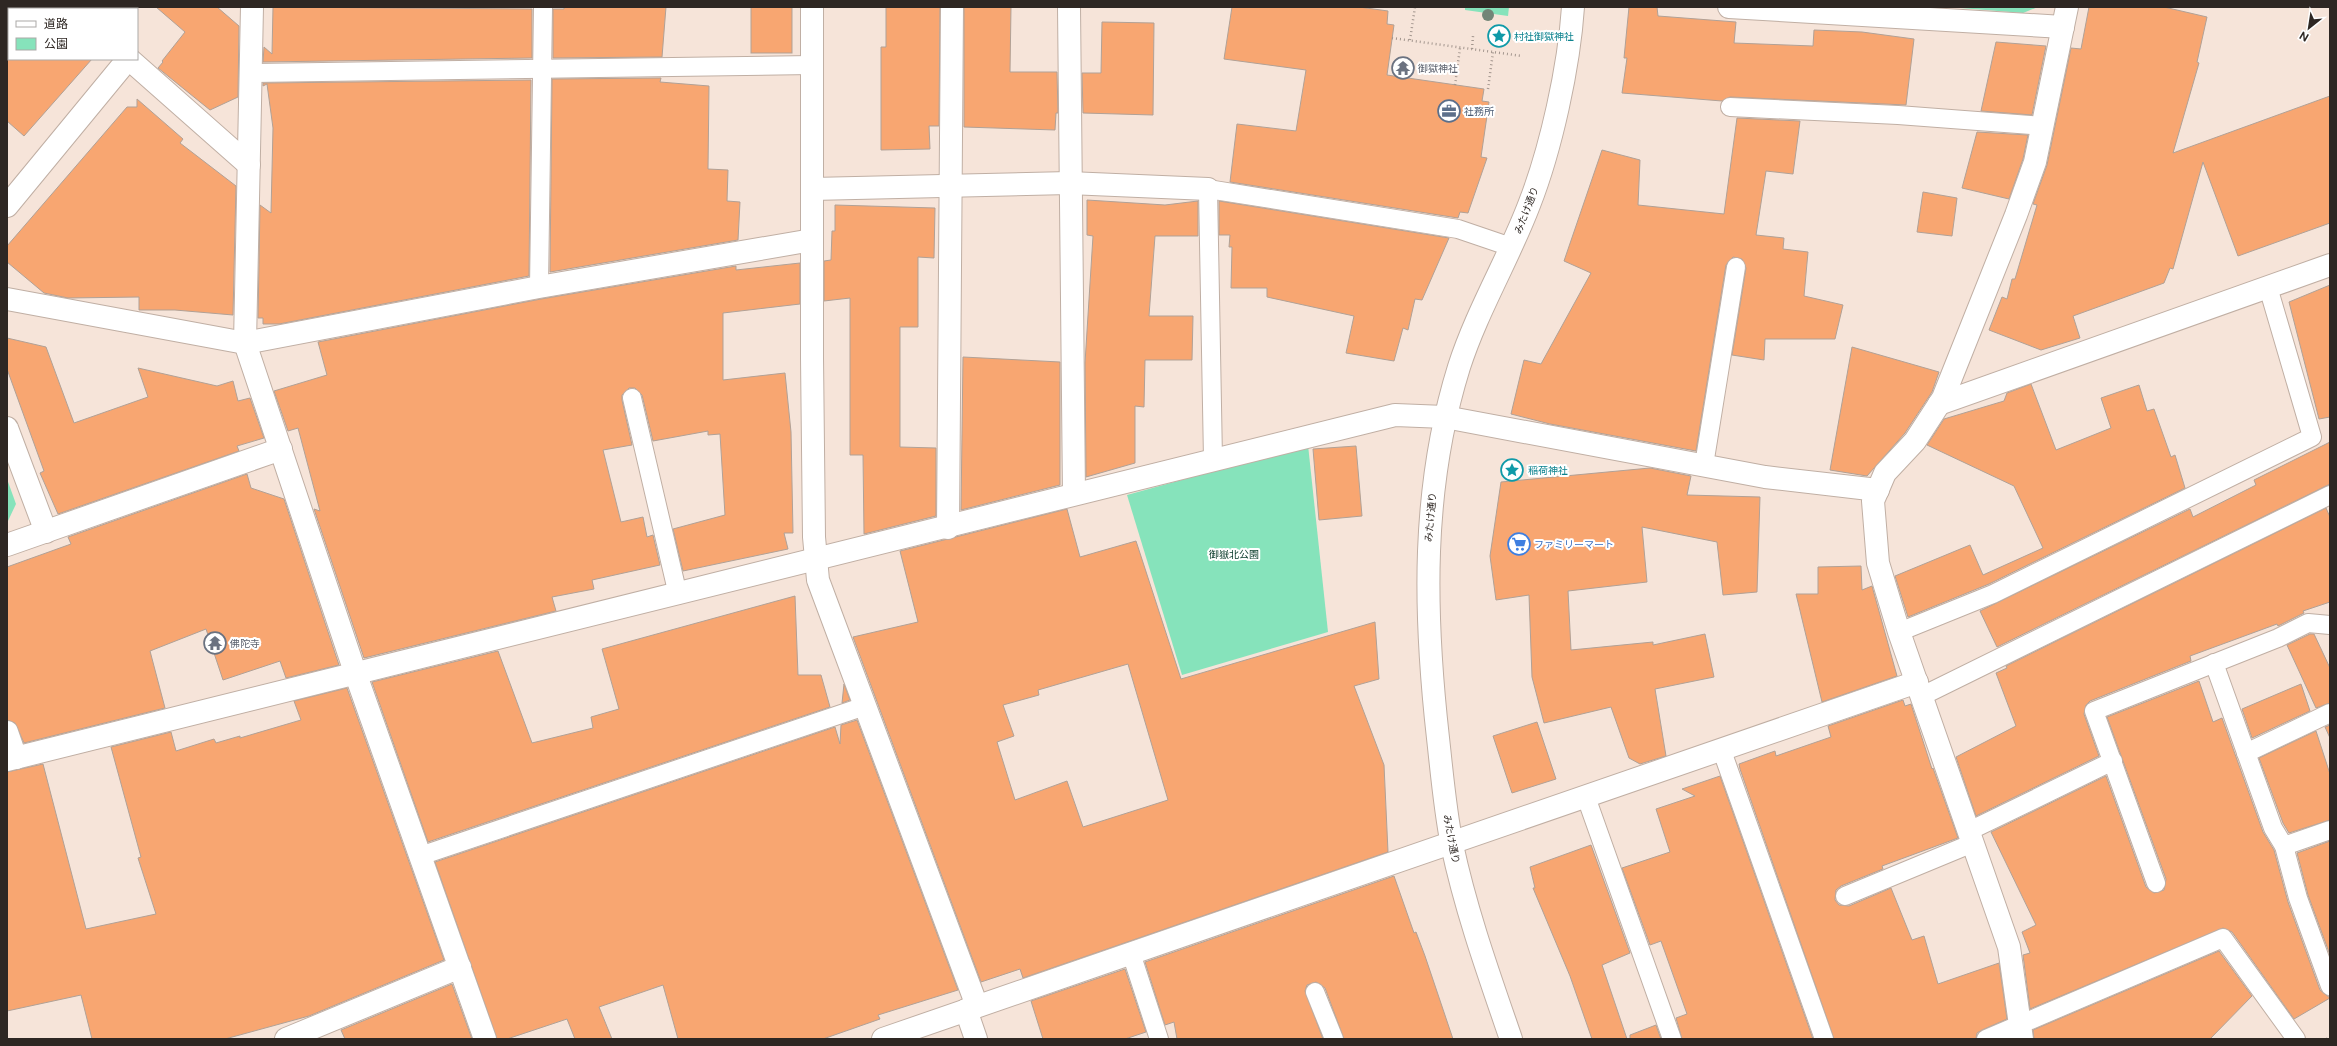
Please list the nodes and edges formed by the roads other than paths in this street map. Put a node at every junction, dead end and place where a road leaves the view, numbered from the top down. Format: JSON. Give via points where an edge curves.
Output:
{"nodes":[{"id":1,"x":252,"y":7,"type":"edge"},
{"id":2,"x":543,"y":7,"type":"edge"},
{"id":3,"x":812,"y":7,"type":"edge"},
{"id":4,"x":952,"y":7,"type":"edge"},
{"id":5,"x":1069,"y":7,"type":"edge"},
{"id":6,"x":1573,"y":7,"type":"edge"},
{"id":7,"x":1729,"y":7,"type":"edge"},
{"id":8,"x":2065,"y":17,"type":"edge"},
{"id":9,"x":127,"y":60,"type":"edge"},
{"id":10,"x":129,"y":60,"type":"edge"},
{"id":11,"x":812,"y":65,"type":"junction"},
{"id":12,"x":541,"y":69,"type":"junction"},
{"id":13,"x":251,"y":73,"type":"junction"},
{"id":14,"x":1730,"y":107,"type":"dead end"},
{"id":15,"x":2043,"y":126,"type":"junction"},
{"id":16,"x":249,"y":165,"type":"junction"},
{"id":17,"x":1069,"y":183,"type":"junction"},
{"id":18,"x":952,"y":186,"type":"junction"},
{"id":19,"x":812,"y":188,"type":"junction"},
{"id":20,"x":1208,"y":189,"type":"junction"},
{"id":21,"x":7,"y":206,"type":"edge"},
{"id":22,"x":812,"y":240,"type":"junction"},
{"id":23,"x":1511,"y":247,"type":"junction"},
{"id":24,"x":2330,"y":265,"type":"edge"},
{"id":25,"x":1736,"y":267,"type":"dead end"},
{"id":26,"x":539,"y":287,"type":"junction"},
{"id":27,"x":2268,"y":287,"type":"junction"},
{"id":28,"x":7,"y":299,"type":"edge"},
{"id":29,"x":245,"y":343,"type":"junction"},
{"id":30,"x":632,"y":398,"type":"dead end"},
{"id":31,"x":1938,"y":404,"type":"junction"},
{"id":32,"x":1445,"y":417,"type":"junction"},
{"id":33,"x":7,"y":428,"type":"edge"},
{"id":34,"x":281,"y":449,"type":"junction"},
{"id":35,"x":1213,"y":459,"type":"junction"},
{"id":36,"x":1704,"y":465,"type":"junction"},
{"id":37,"x":1878,"y":490,"type":"junction"},
{"id":38,"x":1074,"y":494,"type":"junction"},
{"id":39,"x":2330,"y":495,"type":"edge"},
{"id":40,"x":948,"y":528,"type":"junction"},
{"id":41,"x":46,"y":532,"type":"junction"},
{"id":42,"x":7,"y":545,"type":"edge"},
{"id":43,"x":815,"y":561,"type":"junction"},
{"id":44,"x":678,"y":595,"type":"junction"},
{"id":45,"x":2330,"y":625,"type":"edge"},
{"id":46,"x":1899,"y":632,"type":"junction"},
{"id":47,"x":2214,"y":663,"type":"junction"},
{"id":48,"x":356,"y":675,"type":"junction"},
{"id":49,"x":1919,"y":689,"type":"junction"},
{"id":50,"x":865,"y":706,"type":"junction"},
{"id":51,"x":2330,"y":713,"type":"edge"},
{"id":52,"x":7,"y":732,"type":"edge"},
{"id":53,"x":1722,"y":751,"type":"junction"},
{"id":54,"x":2246,"y":753,"type":"junction"},
{"id":55,"x":11,"y":759,"type":"edge"},
{"id":56,"x":2113,"y":761,"type":"junction"},
{"id":57,"x":1586,"y":797,"type":"junction"},
{"id":58,"x":2330,"y":830,"type":"edge"},
{"id":59,"x":1971,"y":837,"type":"junction"},
{"id":60,"x":1452,"y":844,"type":"junction"},
{"id":61,"x":2284,"y":846,"type":"junction"},
{"id":62,"x":420,"y":856,"type":"junction"},
{"id":63,"x":2156,"y":883,"type":"dead end"},
{"id":64,"x":1845,"y":896,"type":"dead end"},
{"id":65,"x":1131,"y":954,"type":"junction"},
{"id":66,"x":460,"y":967,"type":"junction"},
{"id":67,"x":2330,"y":986,"type":"edge"},
{"id":68,"x":1315,"y":992,"type":"dead end"},
{"id":69,"x":971,"y":1008,"type":"junction"},
{"id":70,"x":2021,"y":1032,"type":"edge"},
{"id":71,"x":286,"y":1039,"type":"edge"},
{"id":72,"x":485,"y":1039,"type":"edge"},
{"id":73,"x":883,"y":1039,"type":"edge"},
{"id":74,"x":976,"y":1039,"type":"edge"},
{"id":75,"x":1159,"y":1039,"type":"edge"},
{"id":76,"x":1334,"y":1039,"type":"edge"},
{"id":77,"x":1511,"y":1039,"type":"edge"},
{"id":78,"x":1672,"y":1039,"type":"edge"},
{"id":79,"x":1824,"y":1039,"type":"edge"},
{"id":80,"x":1986,"y":1039,"type":"edge"},
{"id":81,"x":2296,"y":1039,"type":"edge"}],
"edges":[{"from":1,"to":13,"type":"street"},
{"from":2,"to":12,"type":"lane"},
{"from":3,"to":11,"type":"street"},
{"from":4,"to":18,"type":"street"},
{"from":5,"to":17,"type":"street"},
{"from":6,"to":23,"type":"street","name":"みたけ通り","via":[[1565,66],[1550,136],[1529,204]]},
{"from":7,"to":8,"type":"street"},
{"from":8,"to":15,"type":"street"},
{"from":9,"to":21,"type":"street"},
{"from":10,"to":16,"type":"street"},
{"from":11,"to":12,"type":"lane"},
{"from":11,"to":19,"type":"street"},
{"from":12,"to":13,"type":"lane"},
{"from":12,"to":26,"type":"lane"},
{"from":13,"to":16,"type":"street"},
{"from":14,"to":15,"type":"lane","via":[[1898,115]]},
{"from":15,"to":31,"type":"street","via":[[2035,162],[2016,215]]},
{"from":16,"to":29,"type":"street"},
{"from":17,"to":18,"type":"street"},
{"from":17,"to":20,"type":"street"},
{"from":17,"to":38,"type":"street"},
{"from":18,"to":19,"type":"street"},
{"from":18,"to":40,"type":"street"},
{"from":19,"to":22,"type":"street"},
{"from":20,"to":23,"type":"lane","via":[[1458,229]]},
{"from":20,"to":35,"type":"lane"},
{"from":22,"to":26,"type":"street"},
{"from":22,"to":43,"type":"street"},
{"from":23,"to":32,"type":"street","name":"みたけ通り","via":[[1479,316],[1460,366]]},
{"from":24,"to":27,"type":"street"},
{"from":25,"to":36,"type":"lane"},
{"from":26,"to":29,"type":"street"},
{"from":27,"to":31,"type":"street"},
{"from":27,"to":46,"type":"lane","via":[[2312,437],[1994,594]]},
{"from":28,"to":29,"type":"street"},
{"from":29,"to":34,"type":"street"},
{"from":30,"to":44,"type":"lane"},
{"from":31,"to":37,"type":"street","via":[[1915,441],[1885,473]]},
{"from":32,"to":35,"type":"street","via":[[1395,415]]},
{"from":32,"to":36,"type":"street"},
{"from":32,"to":60,"type":"street","name":"みたけ通り","via":[[1430,510],[1427,598],[1434,702]]},
{"from":33,"to":41,"type":"street"},
{"from":34,"to":41,"type":"street"},
{"from":34,"to":48,"type":"street"},
{"from":35,"to":38,"type":"street"},
{"from":36,"to":37,"type":"street","via":[[1765,477]]},
{"from":37,"to":46,"type":"street","via":[[1873,501],[1878,563]]},
{"from":38,"to":40,"type":"street"},
{"from":39,"to":49,"type":"lane"},
{"from":40,"to":43,"type":"street"},
{"from":41,"to":42,"type":"street"},
{"from":43,"to":44,"type":"street"},
{"from":43,"to":50,"type":"street","via":[[818,580]]},
{"from":44,"to":48,"type":"street"},
{"from":45,"to":47,"type":"lane","via":[[2308,623],[2278,638]]},
{"from":46,"to":49,"type":"street"},
{"from":47,"to":54,"type":"lane"},
{"from":47,"to":56,"type":"lane","via":[[2094,711]]},
{"from":48,"to":55,"type":"street"},
{"from":48,"to":62,"type":"street"},
{"from":49,"to":53,"type":"street"},
{"from":49,"to":59,"type":"street"},
{"from":50,"to":62,"type":"lane"},
{"from":50,"to":69,"type":"street"},
{"from":51,"to":54,"type":"lane"},
{"from":52,"to":55,"type":"street"},
{"from":53,"to":57,"type":"street"},
{"from":53,"to":79,"type":"lane"},
{"from":54,"to":61,"type":"lane","via":[[2273,828]]},
{"from":56,"to":59,"type":"lane"},
{"from":56,"to":63,"type":"lane"},
{"from":57,"to":60,"type":"street"},
{"from":57,"to":78,"type":"lane"},
{"from":58,"to":61,"type":"lane"},
{"from":59,"to":64,"type":"lane"},
{"from":59,"to":70,"type":"street","via":[[2009,947]]},
{"from":60,"to":65,"type":"street"},
{"from":60,"to":77,"type":"street","name":"みたけ通り","via":[[1482,957]]},
{"from":61,"to":67,"type":"lane","via":[[2298,898]]},
{"from":62,"to":66,"type":"street"},
{"from":65,"to":69,"type":"street"},
{"from":65,"to":75,"type":"lane"},
{"from":66,"to":71,"type":"street"},
{"from":66,"to":72,"type":"street"},
{"from":68,"to":76,"type":"lane"},
{"from":69,"to":73,"type":"street"},
{"from":69,"to":74,"type":"street"},
{"from":70,"to":80,"type":"lane"},
{"from":70,"to":81,"type":"lane","via":[[2222,938]]}]}
